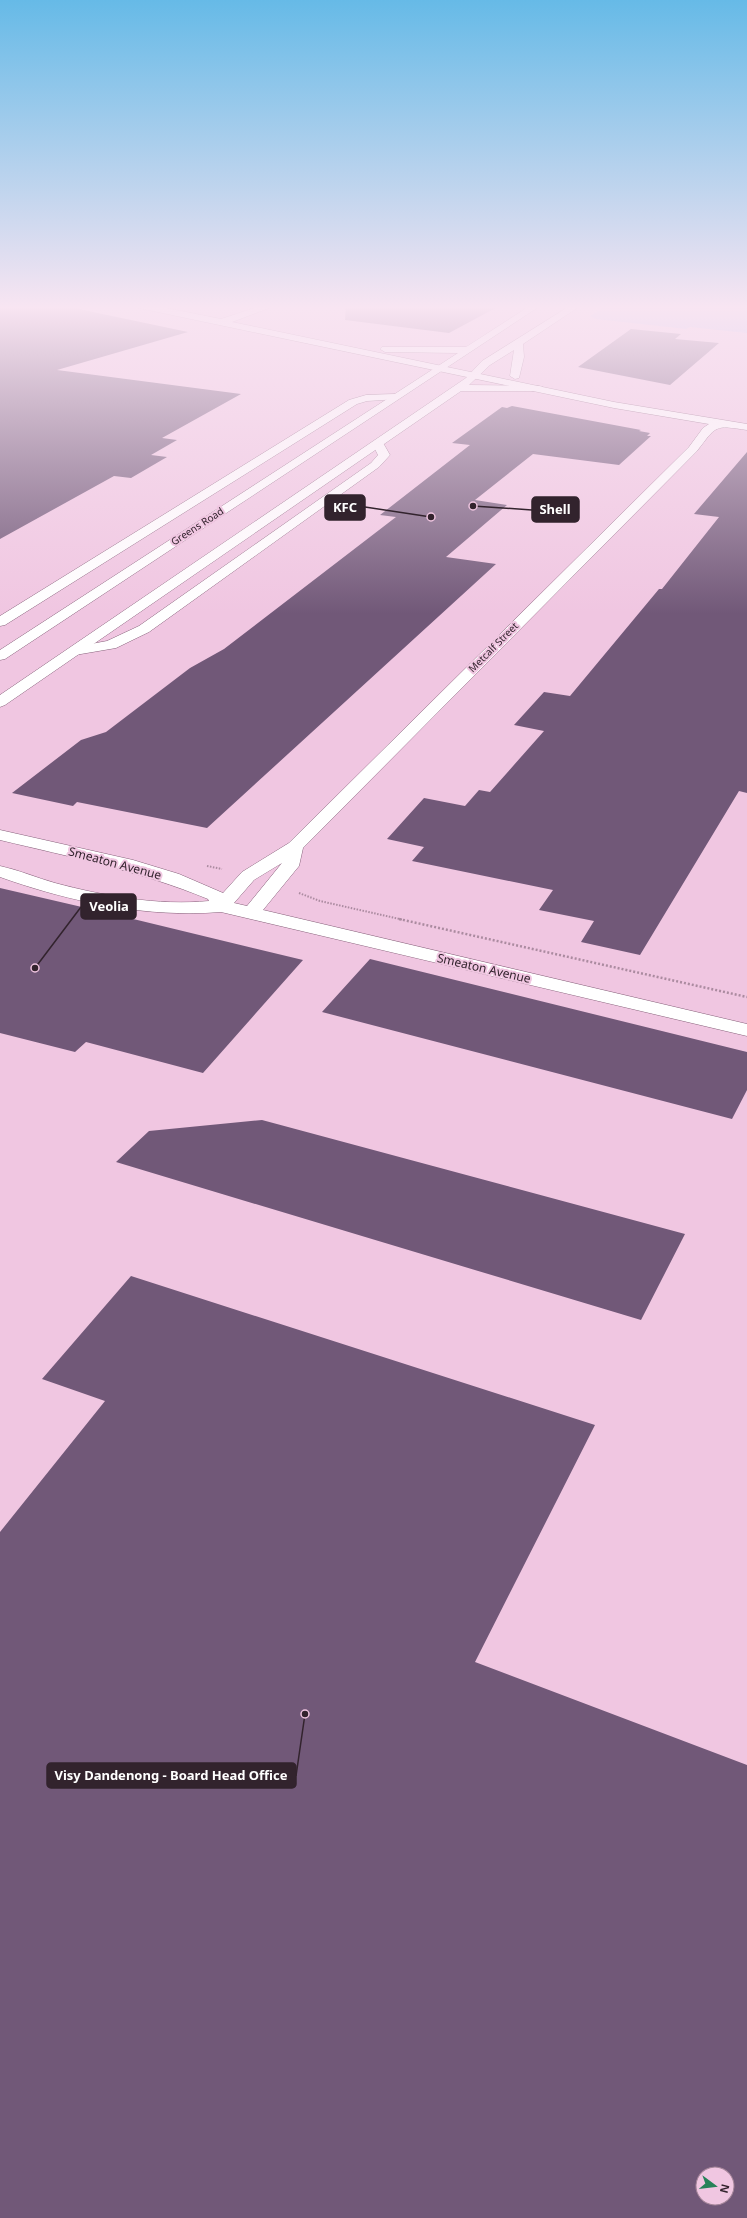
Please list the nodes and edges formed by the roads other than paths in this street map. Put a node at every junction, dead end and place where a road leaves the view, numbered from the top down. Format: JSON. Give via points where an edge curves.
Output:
{"nodes":[{"id":1,"x":344,"y":408,"type":"edge"},
{"id":2,"x":379,"y":408,"type":"edge"},
{"id":3,"x":430,"y":408,"type":"edge"},
{"id":4,"x":636,"y":408,"type":"edge"},
{"id":5,"x":660,"y":408,"type":"edge"},
{"id":6,"x":707,"y":419,"type":"junction"},
{"id":7,"x":721,"y":422,"type":"junction"},
{"id":8,"x":744,"y":426,"type":"edge"},
{"id":9,"x":378,"y":443,"type":"junction"},
{"id":10,"x":693,"y":449,"type":"junction"},
{"id":11,"x":266,"y":456,"type":"junction"},
{"id":12,"x":290,"y":466,"type":"junction"},
{"id":13,"x":0,"y":622,"type":"edge"},
{"id":14,"x":74,"y":651,"type":"junction"},
{"id":15,"x":0,"y":656,"type":"edge"},
{"id":16,"x":0,"y":702,"type":"edge"},
{"id":17,"x":0,"y":835,"type":"edge"},
{"id":18,"x":296,"y":848,"type":"junction"},
{"id":19,"x":0,"y":871,"type":"edge"},
{"id":20,"x":221,"y":906,"type":"junction"},
{"id":21,"x":251,"y":913,"type":"junction"},
{"id":22,"x":747,"y":1030,"type":"edge"}],
"edges":[{"from":1,"to":11,"type":"street","name":"Greens Road"},
{"from":2,"to":12,"type":"street","name":"Greens Road"},
{"from":3,"to":9,"type":"street"},
{"from":4,"to":6,"type":"street"},
{"from":5,"to":6,"type":"street"},
{"from":6,"to":7,"type":"street"},
{"from":7,"to":8,"type":"street"},
{"from":7,"to":10,"type":"street","name":"Metcalf Street","via":[[707,430]]},
{"from":8,"to":10,"type":"street","name":"Metcalf Street"},
{"from":9,"to":14,"type":"street"},
{"from":9,"to":14,"type":"street","via":[[384,455],[375,465],[144,629],[111,644]]},
{"from":10,"to":18,"type":"street","name":"Metcalf Street","via":[[441,699]]},
{"from":11,"to":12,"type":"street"},
{"from":11,"to":13,"type":"street","name":"Greens Road"},
{"from":12,"to":15,"type":"street","name":"Greens Road"},
{"from":14,"to":16,"type":"street"},
{"from":17,"to":20,"type":"street","name":"Smeaton Avenue","via":[[127,864],[173,878],[215,895]]},
{"from":18,"to":20,"type":"street","name":"Metcalf Street","via":[[248,876]]},
{"from":18,"to":21,"type":"street","name":"Metcalf Street","via":[[290,866]]},
{"from":19,"to":20,"type":"street","name":"Smeaton Avenue","via":[[40,884],[121,901],[178,909]]},
{"from":20,"to":21,"type":"street","name":"Smeaton Avenue"},
{"from":21,"to":22,"type":"street","name":"Smeaton Avenue"}]}
